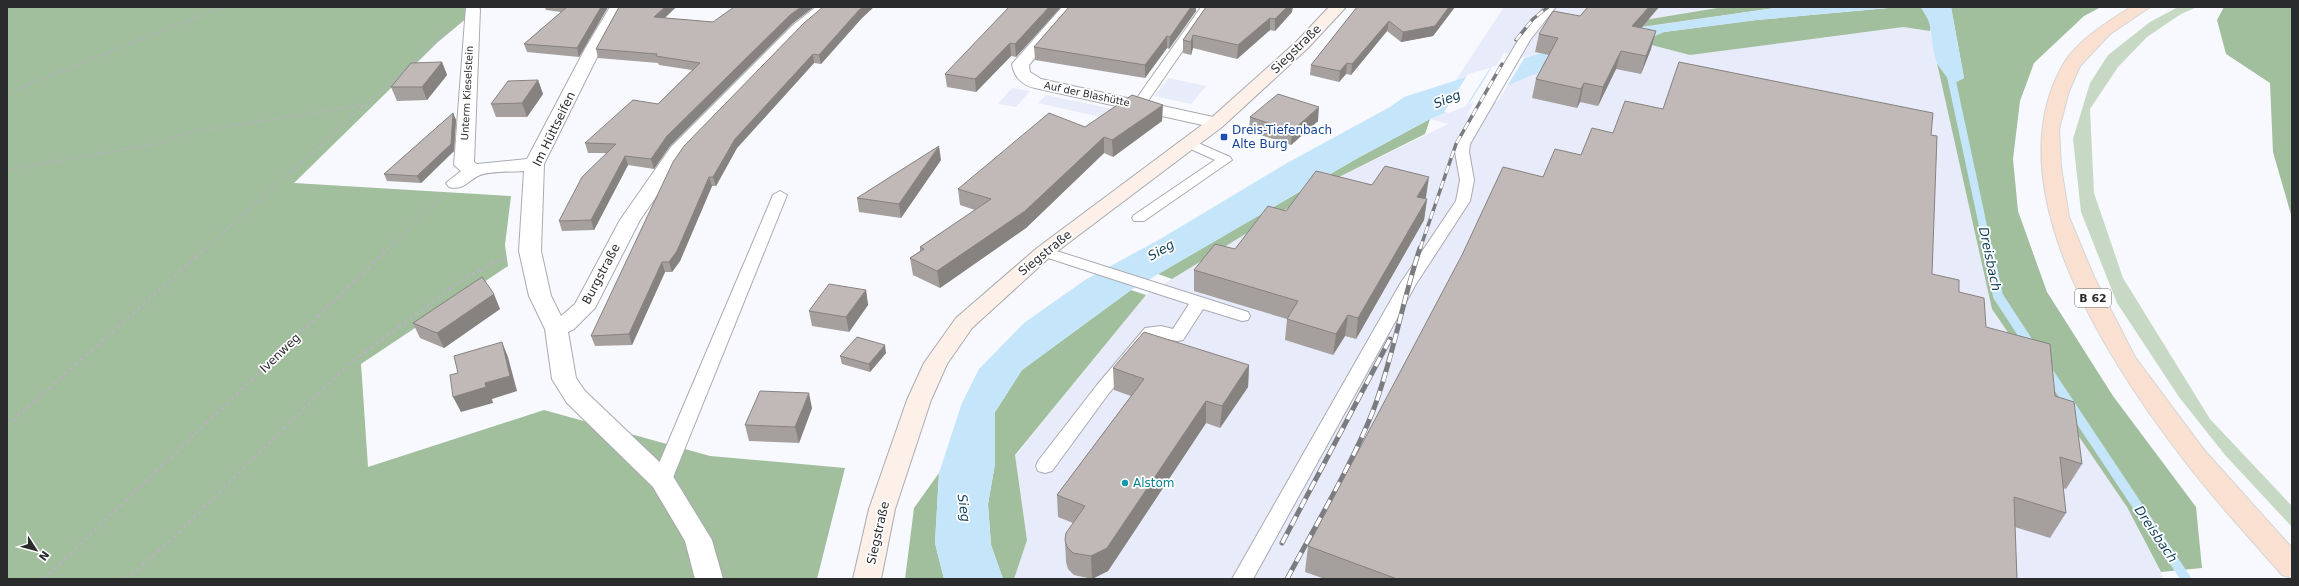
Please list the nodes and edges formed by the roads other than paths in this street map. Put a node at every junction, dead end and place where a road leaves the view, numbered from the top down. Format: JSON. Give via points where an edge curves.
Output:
{"nodes":[{"id":1,"x":618,"y":7,"type":"edge"},
{"id":2,"x":826,"y":7,"type":"edge"},
{"id":3,"x":1070,"y":7,"type":"edge"},
{"id":4,"x":1207,"y":7,"type":"edge"},
{"id":5,"x":1338,"y":7,"type":"edge"},
{"id":6,"x":1550,"y":7,"type":"edge"},
{"id":7,"x":2142,"y":7,"type":"edge"},
{"id":8,"x":472,"y":9,"type":"road end"},
{"id":9,"x":1138,"y":106,"type":"junction"},
{"id":10,"x":1216,"y":123,"type":"junction"},
{"id":11,"x":1189,"y":143,"type":"junction"},
{"id":12,"x":534,"y":164,"type":"junction"},
{"id":13,"x":475,"y":170,"type":"junction"},
{"id":14,"x":456,"y":183,"type":"road end"},
{"id":15,"x":780,"y":195,"type":"dead end"},
{"id":16,"x":1139,"y":218,"type":"dead end"},
{"id":17,"x":1044,"y":252,"type":"junction"},
{"id":18,"x":1199,"y":302,"type":"junction"},
{"id":19,"x":1242,"y":316,"type":"dead end"},
{"id":20,"x":556,"y":329,"type":"junction"},
{"id":21,"x":1045,"y":466,"type":"dead end"},
{"id":22,"x":662,"y":480,"type":"junction"},
{"id":23,"x":2292,"y":567,"type":"edge"},
{"id":24,"x":709,"y":579,"type":"edge"},
{"id":25,"x":867,"y":579,"type":"edge"},
{"id":26,"x":1242,"y":579,"type":"edge"}],
"edges":[{"from":1,"to":12,"type":"street","name":"Im Hüttseifen","via":[[594,46]]},
{"from":2,"to":20,"type":"street","name":"Burgstraße","via":[[799,28],[678,151],[630,220],[584,308]]},
{"from":3,"to":9,"type":"street","name":"Auf der Blashütte","via":[[1020,64],[1022,74],[1035,83]]},
{"from":4,"to":9,"type":"lane"},
{"from":5,"to":10,"type":"street","name":"Siegstraße","via":[[1302,45]]},
{"from":6,"to":26,"type":"lane","via":[[1526,39],[1463,144],[1462,152],[1468,180],[1463,201],[1408,284]]},
{"from":7,"to":23,"type":"main road","number":"B 62","via":[[2104,31],[2072,64],[2060,91],[2050,128],[2051,167],[2059,217],[2083,277],[2126,360],[2196,458]]},
{"from":8,"to":13,"type":"street","name":"Unterm Kieselstein","via":[[464,165]]},
{"from":9,"to":10,"type":"street","name":"Auf der Blashütte"},
{"from":10,"to":11,"type":"street","name":"Siegstraße"},
{"from":11,"to":16,"type":"lane","via":[[1225,160]]},
{"from":11,"to":17,"type":"street","name":"Siegstraße"},
{"from":12,"to":13,"type":"street"},
{"from":12,"to":20,"type":"street","name":"Im Hüttseifen","via":[[530,251],[540,296]]},
{"from":13,"to":14,"type":"street"},
{"from":15,"to":22,"type":"lane"},
{"from":17,"to":18,"type":"lane"},
{"from":17,"to":25,"type":"street","name":"Siegstraße","via":[[964,323],[936,363],[919,400],[882,509]]},
{"from":18,"to":19,"type":"lane"},
{"from":18,"to":21,"type":"lane","via":[[1177,336],[1161,331],[1151,332],[1103,389]]},
{"from":20,"to":22,"type":"street","via":[[564,379],[576,397]]},
{"from":22,"to":24,"type":"street","via":[[698,540]]}]}
